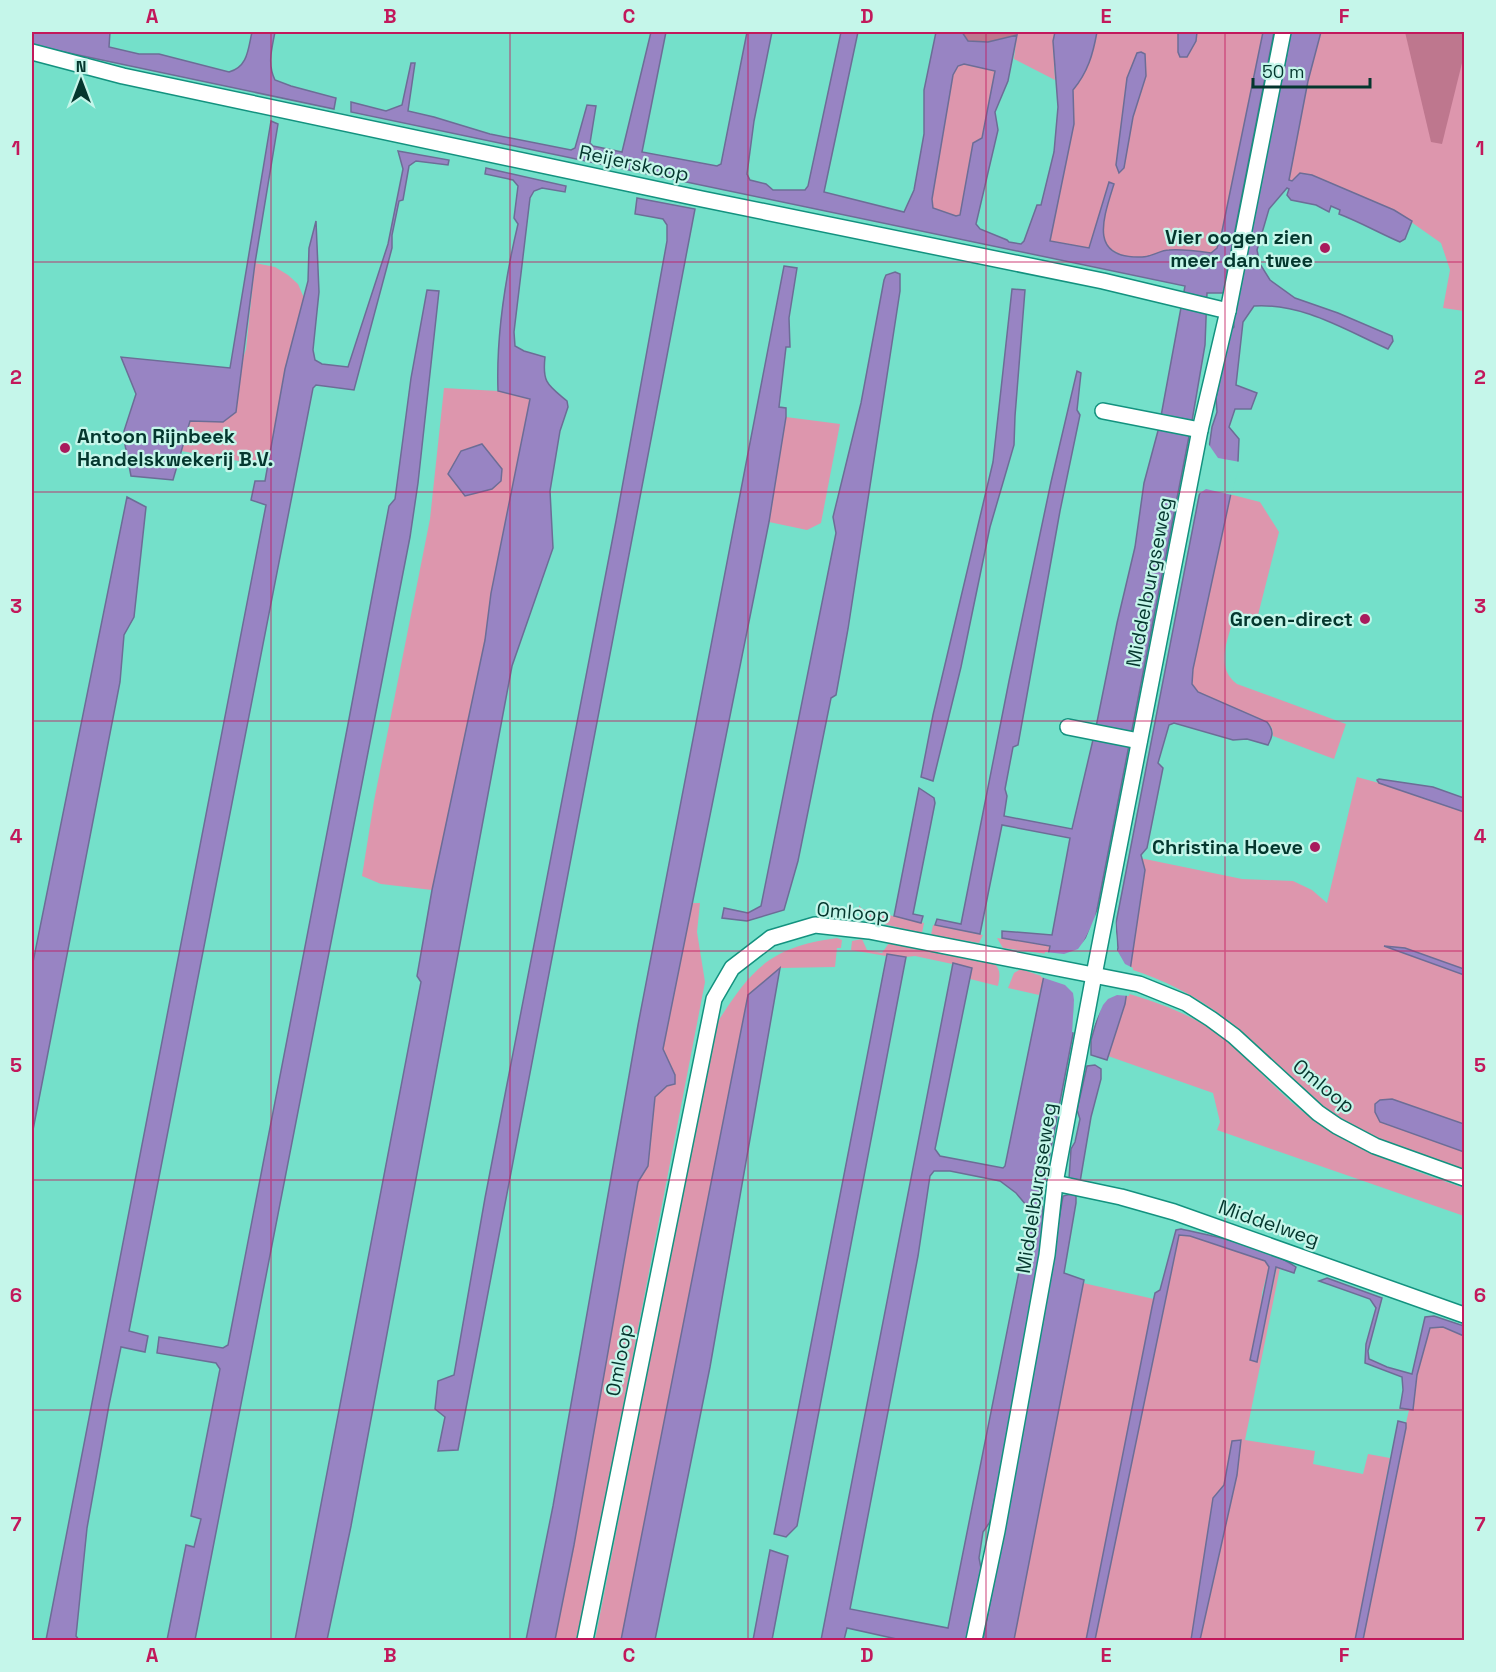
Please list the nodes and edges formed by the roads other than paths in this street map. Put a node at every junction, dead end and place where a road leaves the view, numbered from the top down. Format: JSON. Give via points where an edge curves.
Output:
{"nodes":[{"id":1,"x":1283,"y":32,"type":"edge"},
{"id":2,"x":32,"y":52,"type":"edge"},
{"id":3,"x":1220,"y":309,"type":"junction"},
{"id":4,"x":1103,"y":411,"type":"dead end"},
{"id":5,"x":1196,"y":429,"type":"junction"},
{"id":6,"x":1068,"y":728,"type":"dead end"},
{"id":7,"x":1139,"y":741,"type":"junction"},
{"id":8,"x":1094,"y":975,"type":"junction"},
{"id":9,"x":1464,"y":1178,"type":"edge"},
{"id":10,"x":1055,"y":1183,"type":"junction"},
{"id":11,"x":1464,"y":1315,"type":"edge"},
{"id":12,"x":585,"y":1641,"type":"edge"},
{"id":13,"x":974,"y":1641,"type":"edge"}],
"edges":[{"from":1,"to":3,"type":"street","name":"Middelburgseweg"},
{"from":2,"to":3,"type":"street","name":"Reijerskoop","via":[[123,76]]},
{"from":3,"to":5,"type":"street","name":"Middelburgseweg"},
{"from":4,"to":5,"type":"street"},
{"from":5,"to":7,"type":"street","name":"Middelburgseweg"},
{"from":6,"to":7,"type":"street"},
{"from":7,"to":8,"type":"street","name":"Middelburgseweg"},
{"from":8,"to":9,"type":"street","name":"Omloop","via":[[1139,984],[1186,1003],[1234,1036],[1337,1126],[1375,1146]]},
{"from":8,"to":10,"type":"street","name":"Middelburgseweg"},
{"from":8,"to":12,"type":"street","name":"Omloop","via":[[869,931],[815,926],[771,938],[732,968],[714,999],[703,1048]]},
{"from":10,"to":11,"type":"street","name":"Middelweg","via":[[1174,1212]]},
{"from":10,"to":13,"type":"street","name":"Middelburgseweg","via":[[1047,1255]]}]}
